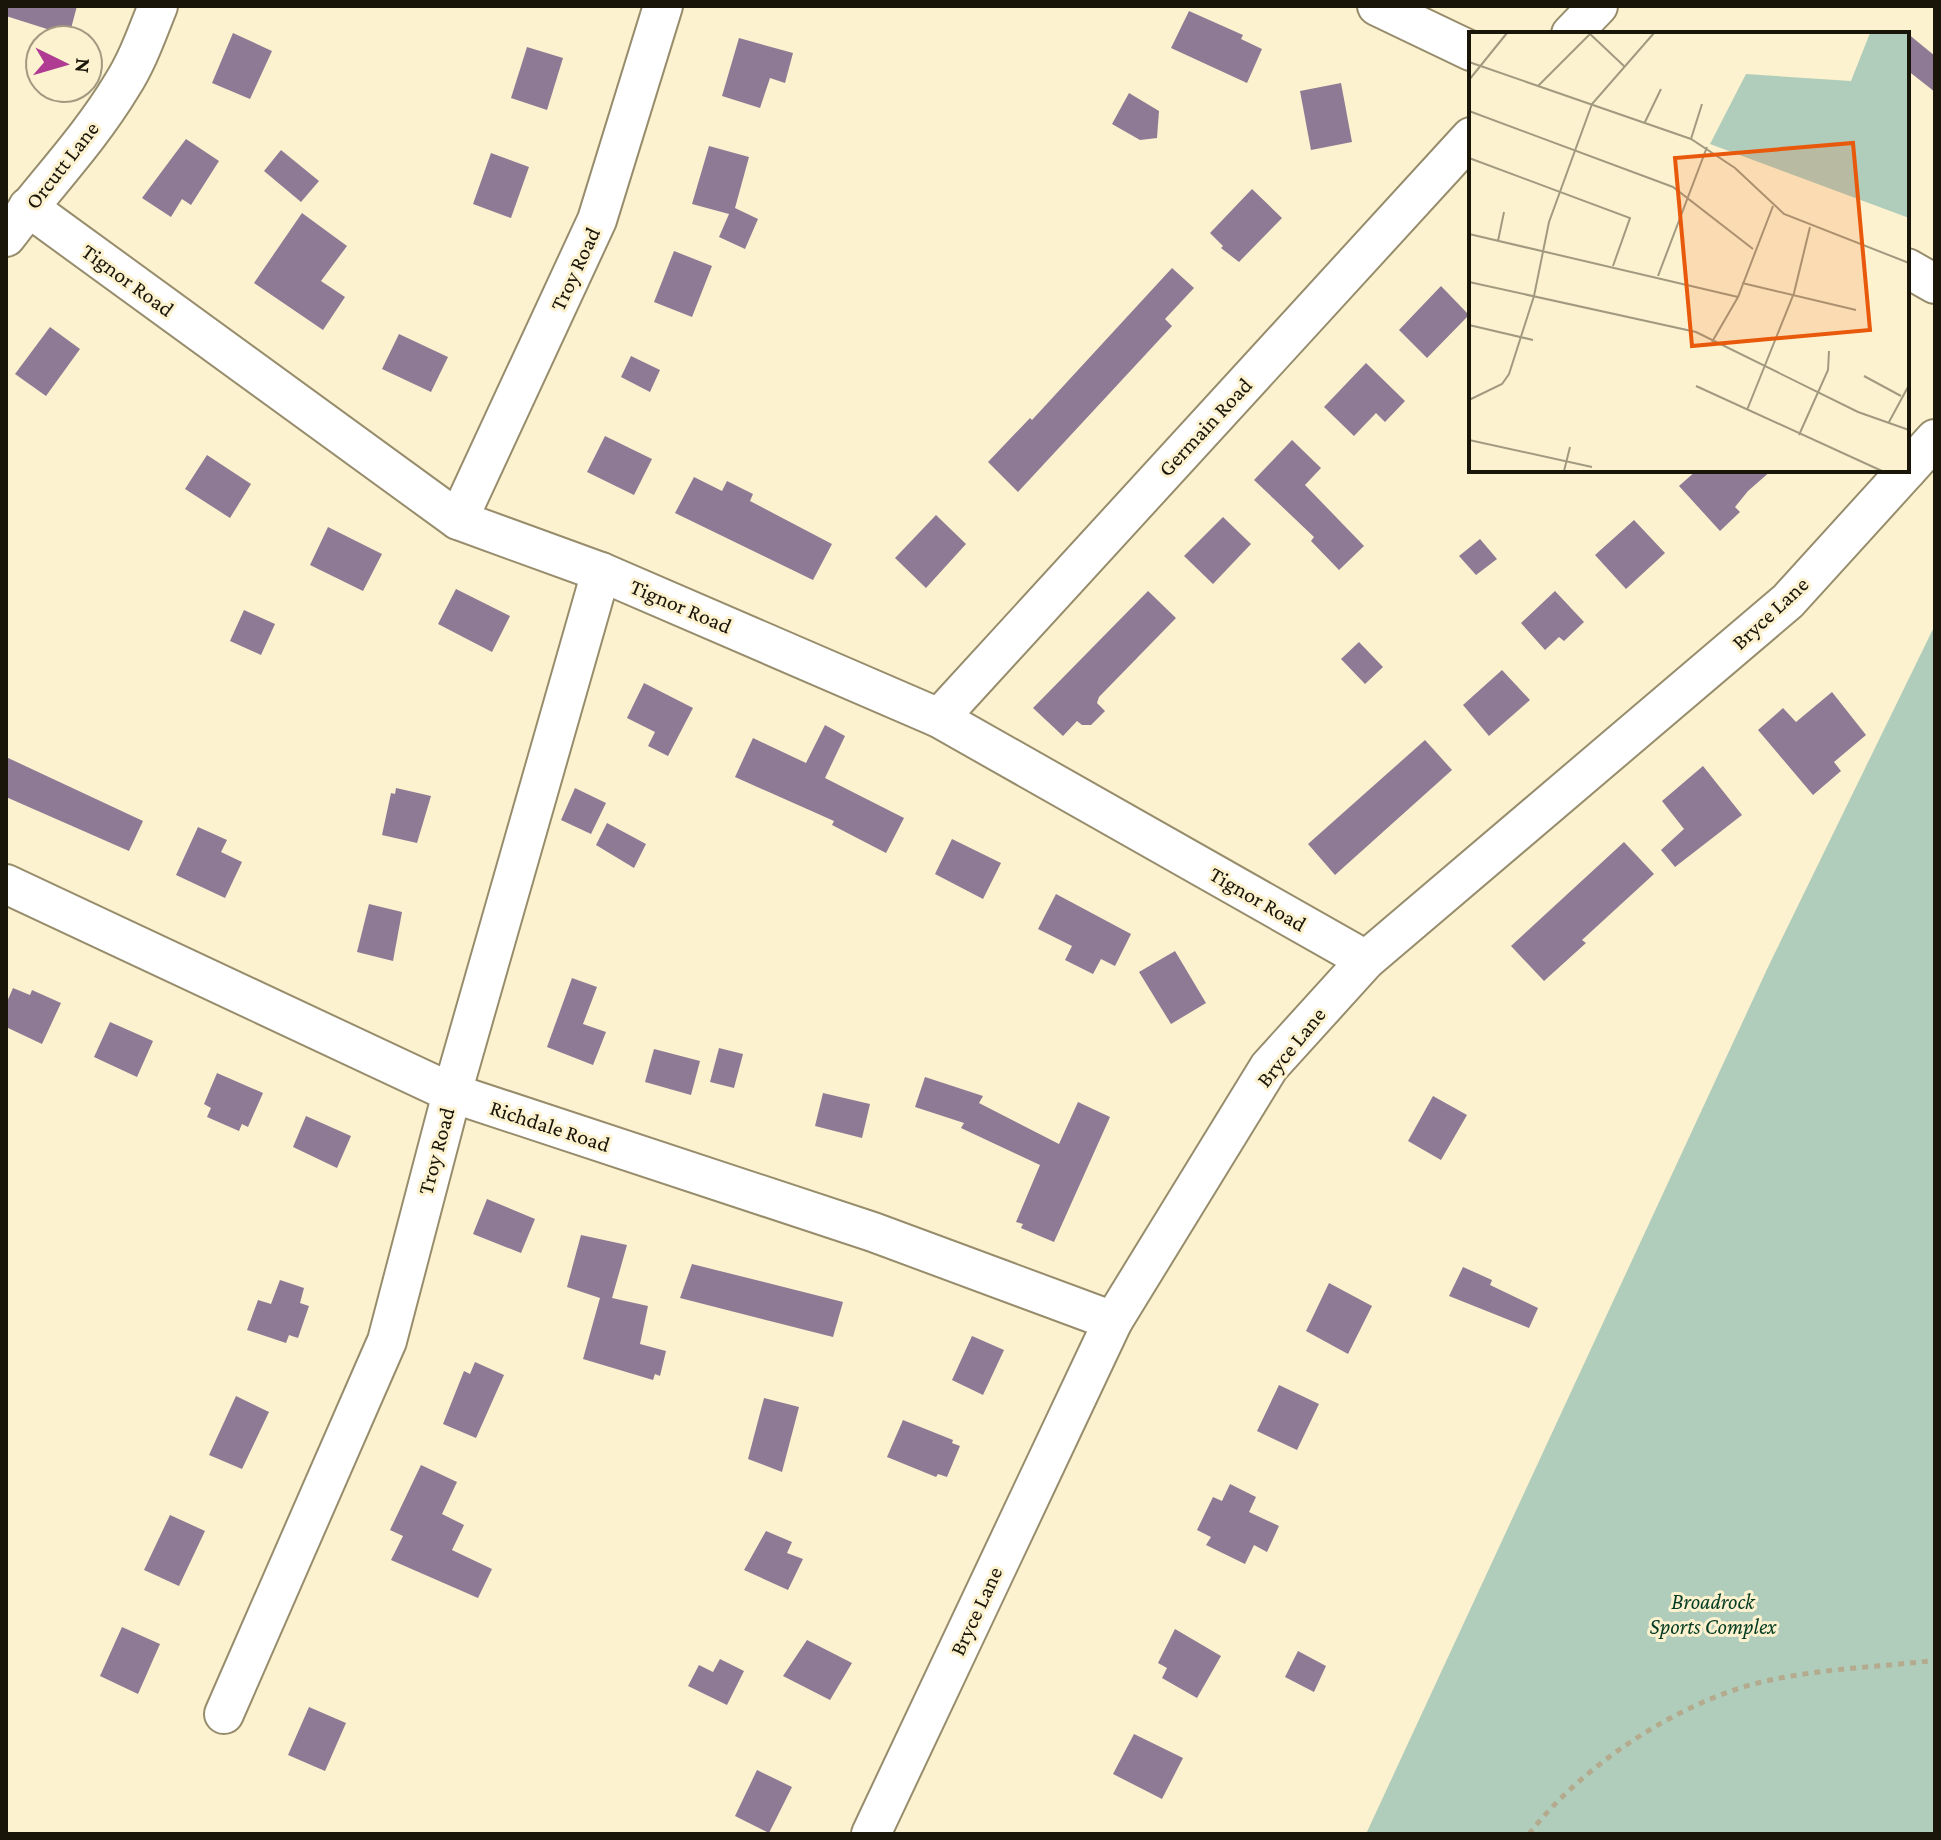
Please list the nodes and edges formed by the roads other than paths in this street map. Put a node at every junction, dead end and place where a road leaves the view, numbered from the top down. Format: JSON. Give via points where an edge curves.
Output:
{"nodes":[{"id":1,"x":158,"y":6,"type":"edge"},
{"id":2,"x":663,"y":6,"type":"edge"},
{"id":3,"x":1377,"y":6,"type":"edge"},
{"id":4,"x":1598,"y":6,"type":"edge"},
{"id":5,"x":1573,"y":32,"type":"edge"},
{"id":6,"x":1469,"y":50,"type":"edge"},
{"id":7,"x":1469,"y":139,"type":"edge"},
{"id":8,"x":28,"y":207,"type":"junction"},
{"id":9,"x":6,"y":237,"type":"edge"},
{"id":10,"x":1909,"y":269,"type":"edge"},
{"id":11,"x":1935,"y":284,"type":"edge"},
{"id":12,"x":1935,"y":439,"type":"edge"},
{"id":13,"x":1909,"y":468,"type":"edge"},
{"id":14,"x":1905,"y":472,"type":"edge"},
{"id":15,"x":458,"y":520,"type":"junction"},
{"id":16,"x":601,"y":572,"type":"junction"},
{"id":17,"x":939,"y":718,"type":"junction"},
{"id":18,"x":6,"y":884,"type":"edge"},
{"id":19,"x":1366,"y":960,"type":"junction"},
{"id":20,"x":452,"y":1093,"type":"junction"},
{"id":21,"x":1113,"y":1321,"type":"junction"},
{"id":22,"x":224,"y":1714,"type":"dead end"},
{"id":23,"x":871,"y":1834,"type":"edge"}],
"edges":[{"from":1,"to":8,"type":"street","name":"Orcutt Lane","via":[[122,86]]},
{"from":2,"to":15,"type":"street","name":"Troy Road","via":[[597,220]]},
{"from":3,"to":6,"type":"street"},
{"from":4,"to":5,"type":"street"},
{"from":7,"to":17,"type":"street","name":"Germain Road"},
{"from":8,"to":9,"type":"street","name":"Orcutt Lane"},
{"from":8,"to":15,"type":"street","name":"Tignor Road"},
{"from":10,"to":11,"type":"street"},
{"from":12,"to":13,"type":"street","name":"Bryce Lane"},
{"from":14,"to":19,"type":"street","name":"Bryce Lane","via":[[1788,601]]},
{"from":15,"to":16,"type":"street","name":"Tignor Road"},
{"from":16,"to":17,"type":"street","name":"Tignor Road"},
{"from":16,"to":20,"type":"street","name":"Troy Road"},
{"from":17,"to":19,"type":"street","name":"Tignor Road"},
{"from":18,"to":20,"type":"street","name":"Richdale Road"},
{"from":19,"to":21,"type":"street","name":"Bryce Lane","via":[[1269,1067]]},
{"from":20,"to":21,"type":"street","name":"Richdale Road","via":[[873,1232]]},
{"from":20,"to":22,"type":"street","name":"Troy Road","via":[[387,1341]]},
{"from":21,"to":23,"type":"street","name":"Bryce Lane"}]}
